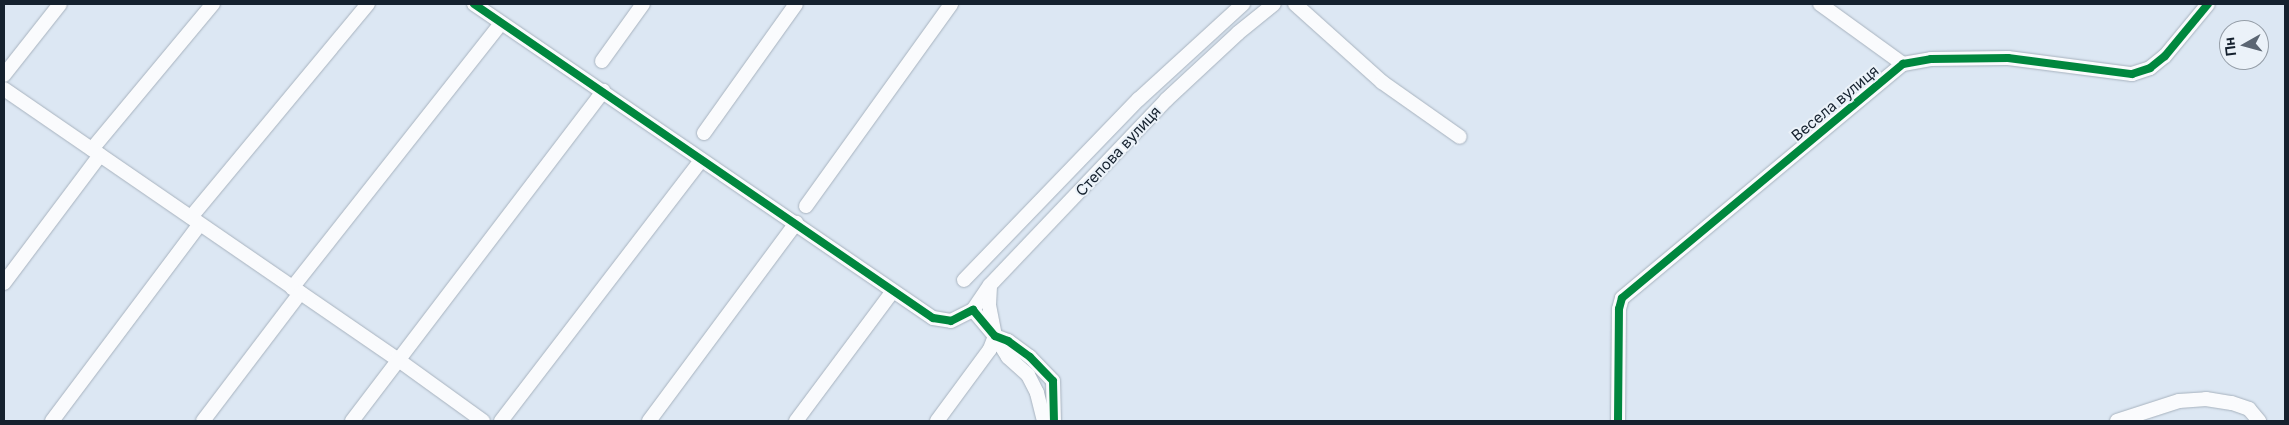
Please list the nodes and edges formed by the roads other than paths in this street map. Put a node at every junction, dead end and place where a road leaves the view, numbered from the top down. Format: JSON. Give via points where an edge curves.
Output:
{"nodes":[{"id":1,"x":60,"y":4,"type":"edge"},
{"id":2,"x":213,"y":4,"type":"edge"},
{"id":3,"x":368,"y":4,"type":"edge"},
{"id":4,"x":474,"y":4,"type":"edge"},
{"id":5,"x":643,"y":4,"type":"edge"},
{"id":6,"x":796,"y":4,"type":"edge"},
{"id":7,"x":951,"y":4,"type":"edge"},
{"id":8,"x":1243,"y":4,"type":"edge"},
{"id":9,"x":1274,"y":4,"type":"edge"},
{"id":10,"x":1295,"y":4,"type":"edge"},
{"id":11,"x":1820,"y":4,"type":"edge"},
{"id":12,"x":2208,"y":4,"type":"edge"},
{"id":13,"x":501,"y":22,"type":"junction"},
{"id":14,"x":602,"y":61,"type":"dead end"},
{"id":15,"x":1903,"y":64,"type":"junction"},
{"id":16,"x":4,"y":75,"type":"edge"},
{"id":17,"x":4,"y":89,"type":"edge"},
{"id":18,"x":604,"y":91,"type":"junction"},
{"id":19,"x":704,"y":133,"type":"dead end"},
{"id":20,"x":1460,"y":137,"type":"dead end"},
{"id":21,"x":96,"y":152,"type":"junction"},
{"id":22,"x":701,"y":160,"type":"junction"},
{"id":23,"x":806,"y":206,"type":"dead end"},
{"id":24,"x":196,"y":221,"type":"junction"},
{"id":25,"x":796,"y":223,"type":"junction"},
{"id":26,"x":964,"y":280,"type":"dead end"},
{"id":27,"x":4,"y":283,"type":"edge"},
{"id":28,"x":990,"y":285,"type":"junction"},
{"id":29,"x":296,"y":290,"type":"junction"},
{"id":30,"x":893,"y":291,"type":"junction"},
{"id":31,"x":973,"y":310,"type":"junction"},
{"id":32,"x":995,"y":336,"type":"junction"},
{"id":33,"x":397,"y":359,"type":"junction"},
{"id":34,"x":52,"y":421,"type":"edge"},
{"id":35,"x":203,"y":421,"type":"edge"},
{"id":36,"x":352,"y":421,"type":"edge"},
{"id":37,"x":483,"y":421,"type":"edge"},
{"id":38,"x":501,"y":421,"type":"edge"},
{"id":39,"x":649,"y":421,"type":"edge"},
{"id":40,"x":796,"y":421,"type":"edge"},
{"id":41,"x":937,"y":421,"type":"edge"},
{"id":42,"x":1044,"y":421,"type":"edge"},
{"id":43,"x":1054,"y":421,"type":"edge"},
{"id":44,"x":1618,"y":421,"type":"edge"},
{"id":45,"x":2117,"y":421,"type":"edge"},
{"id":46,"x":2259,"y":421,"type":"edge"}],
"edges":[{"from":1,"to":16,"type":"street"},
{"from":2,"to":21,"type":"street"},
{"from":3,"to":24,"type":"street"},
{"from":4,"to":13,"type":"street"},
{"from":5,"to":14,"type":"street"},
{"from":6,"to":19,"type":"street"},
{"from":7,"to":23,"type":"street"},
{"from":8,"to":26,"type":"street","via":[[1139,99]]},
{"from":9,"to":28,"type":"street","name":"Степова вулиця","via":[[1166,100]]},
{"from":10,"to":20,"type":"street","via":[[1382,82]]},
{"from":11,"to":15,"type":"street"},
{"from":12,"to":15,"type":"street","name":"Весела вулиця","via":[[2166,56],[2150,68],[2132,74],[2000,58],[1931,59]]},
{"from":13,"to":18,"type":"street"},
{"from":13,"to":29,"type":"street"},
{"from":15,"to":44,"type":"street","name":"Весела вулиця","via":[[1622,298],[1619,309]]},
{"from":17,"to":21,"type":"street"},
{"from":18,"to":22,"type":"street"},
{"from":18,"to":33,"type":"street"},
{"from":21,"to":24,"type":"street"},
{"from":21,"to":27,"type":"street"},
{"from":22,"to":25,"type":"street"},
{"from":22,"to":38,"type":"street"},
{"from":24,"to":29,"type":"street"},
{"from":24,"to":34,"type":"street"},
{"from":25,"to":30,"type":"street"},
{"from":25,"to":39,"type":"street"},
{"from":28,"to":31,"type":"street","name":"Степова вулиця"},
{"from":28,"to":32,"type":"street","via":[[988,294]]},
{"from":29,"to":33,"type":"street"},
{"from":29,"to":35,"type":"street"},
{"from":30,"to":31,"type":"street","via":[[933,318],[951,321]]},
{"from":30,"to":40,"type":"street"},
{"from":31,"to":32,"type":"street"},
{"from":32,"to":41,"type":"street","via":[[990,349]]},
{"from":32,"to":42,"type":"street","via":[[1008,357],[1028,375],[1037,393]]},
{"from":32,"to":43,"type":"street","via":[[1030,357],[1054,381]]},
{"from":33,"to":36,"type":"street"},
{"from":33,"to":37,"type":"street"},
{"from":45,"to":46,"type":"street","via":[[2179,401],[2206,399],[2249,409]]}]}
